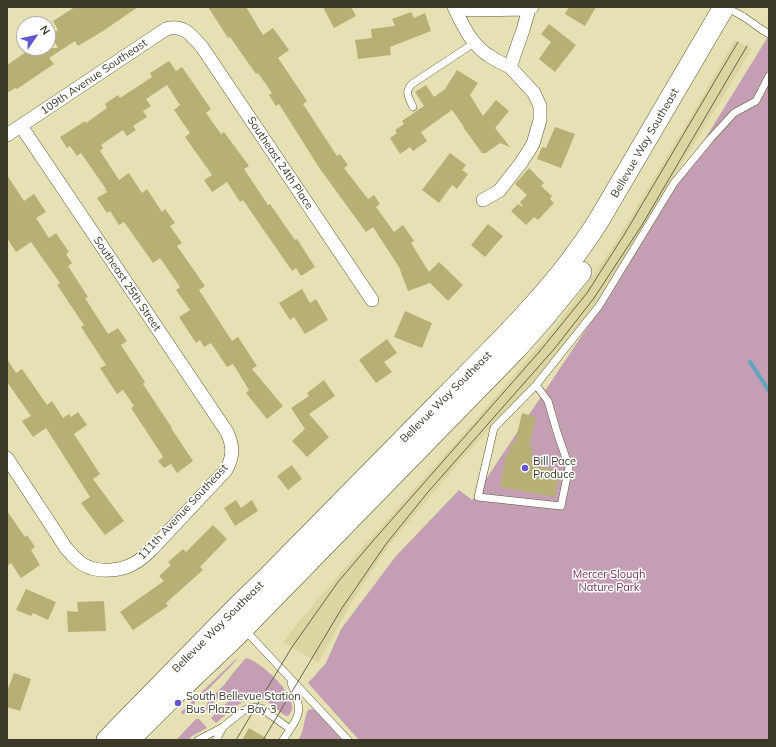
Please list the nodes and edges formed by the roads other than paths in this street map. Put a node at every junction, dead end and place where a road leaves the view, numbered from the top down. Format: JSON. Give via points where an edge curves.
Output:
{"nodes":[{"id":1,"x":456,"y":7,"type":"edge"},
{"id":2,"x":531,"y":8,"type":"edge"},
{"id":3,"x":735,"y":11,"type":"edge"},
{"id":4,"x":184,"y":29,"type":"joint"},
{"id":5,"x":769,"y":34,"type":"edge"},
{"id":6,"x":474,"y":43,"type":"junction"},
{"id":7,"x":510,"y":67,"type":"junction"},
{"id":8,"x":769,"y":76,"type":"edge"},
{"id":9,"x":413,"y":108,"type":"dead end"},
{"id":10,"x":21,"y":126,"type":"junction"},
{"id":11,"x":7,"y":135,"type":"edge"},
{"id":12,"x":483,"y":200,"type":"dead end"},
{"id":13,"x":372,"y":300,"type":"dead end"},
{"id":14,"x":536,"y":385,"type":"junction"},
{"id":15,"x":232,"y":443,"type":"joint"},
{"id":16,"x":7,"y":458,"type":"edge"},
{"id":17,"x":265,"y":580,"type":"junction"},
{"id":18,"x":243,"y":629,"type":"junction"},
{"id":19,"x":288,"y":678,"type":"junction"},
{"id":20,"x":223,"y":727,"type":"junction"},
{"id":21,"x":290,"y":729,"type":"junction"},
{"id":22,"x":107,"y":740,"type":"edge"},
{"id":23,"x":129,"y":740,"type":"edge"},
{"id":24,"x":198,"y":740,"type":"edge"},
{"id":25,"x":216,"y":740,"type":"edge"},
{"id":26,"x":283,"y":740,"type":"edge"},
{"id":27,"x":348,"y":740,"type":"edge"}],
"edges":[{"from":1,"to":2,"type":"street","via":[[470,10]]},
{"from":1,"to":6,"type":"street","via":[[462,24]]},
{"from":2,"to":7,"type":"street"},
{"from":3,"to":5,"type":"lane","bridge":true},
{"from":3,"to":17,"type":"main road","name":"Bellevue Way Southeast","via":[[568,266],[503,339]]},
{"from":3,"to":18,"type":"main road","name":"Bellevue Way Southeast","via":[[614,222],[576,278],[516,349]]},
{"from":4,"to":10,"type":"street","name":"109th Avenue Southeast","via":[[166,29]]},
{"from":4,"to":13,"type":"street","name":"Southeast 24th Place","via":[[202,47]]},
{"from":6,"to":7,"type":"street","via":[[489,56]]},
{"from":6,"to":9,"type":"lane","via":[[408,88],[407,95]]},
{"from":7,"to":12,"type":"street","via":[[534,93],[540,106],[540,120],[533,144],[521,163],[499,191]]},
{"from":8,"to":14,"type":"lane","via":[[756,101],[734,113],[674,183],[599,306]]},
{"from":10,"to":11,"type":"street","name":"109th Avenue Southeast"},
{"from":10,"to":15,"type":"street","name":"Southeast 25th Street"},
{"from":14,"to":14,"type":"lane","via":[[548,401],[569,467],[561,506],[478,497],[494,428]]},
{"from":15,"to":16,"type":"street","name":"111th Avenue Southeast","via":[[231,462],[226,470],[142,558],[133,564],[110,570],[94,569],[75,558]]},
{"from":17,"to":18,"type":"main road","via":[[256,595]]},
{"from":17,"to":22,"type":"main road","name":"Bellevue Way Southeast"},
{"from":18,"to":19,"type":"lane"},
{"from":18,"to":23,"type":"main road","name":"Bellevue Way Southeast"},
{"from":19,"to":21,"type":"lane","via":[[300,708],[297,719]]},
{"from":19,"to":27,"type":"lane"},
{"from":20,"to":21,"type":"lane","via":[[243,710],[256,706]]},
{"from":20,"to":24,"type":"lane"},
{"from":20,"to":25,"type":"lane"},
{"from":21,"to":26,"type":"lane"}]}
